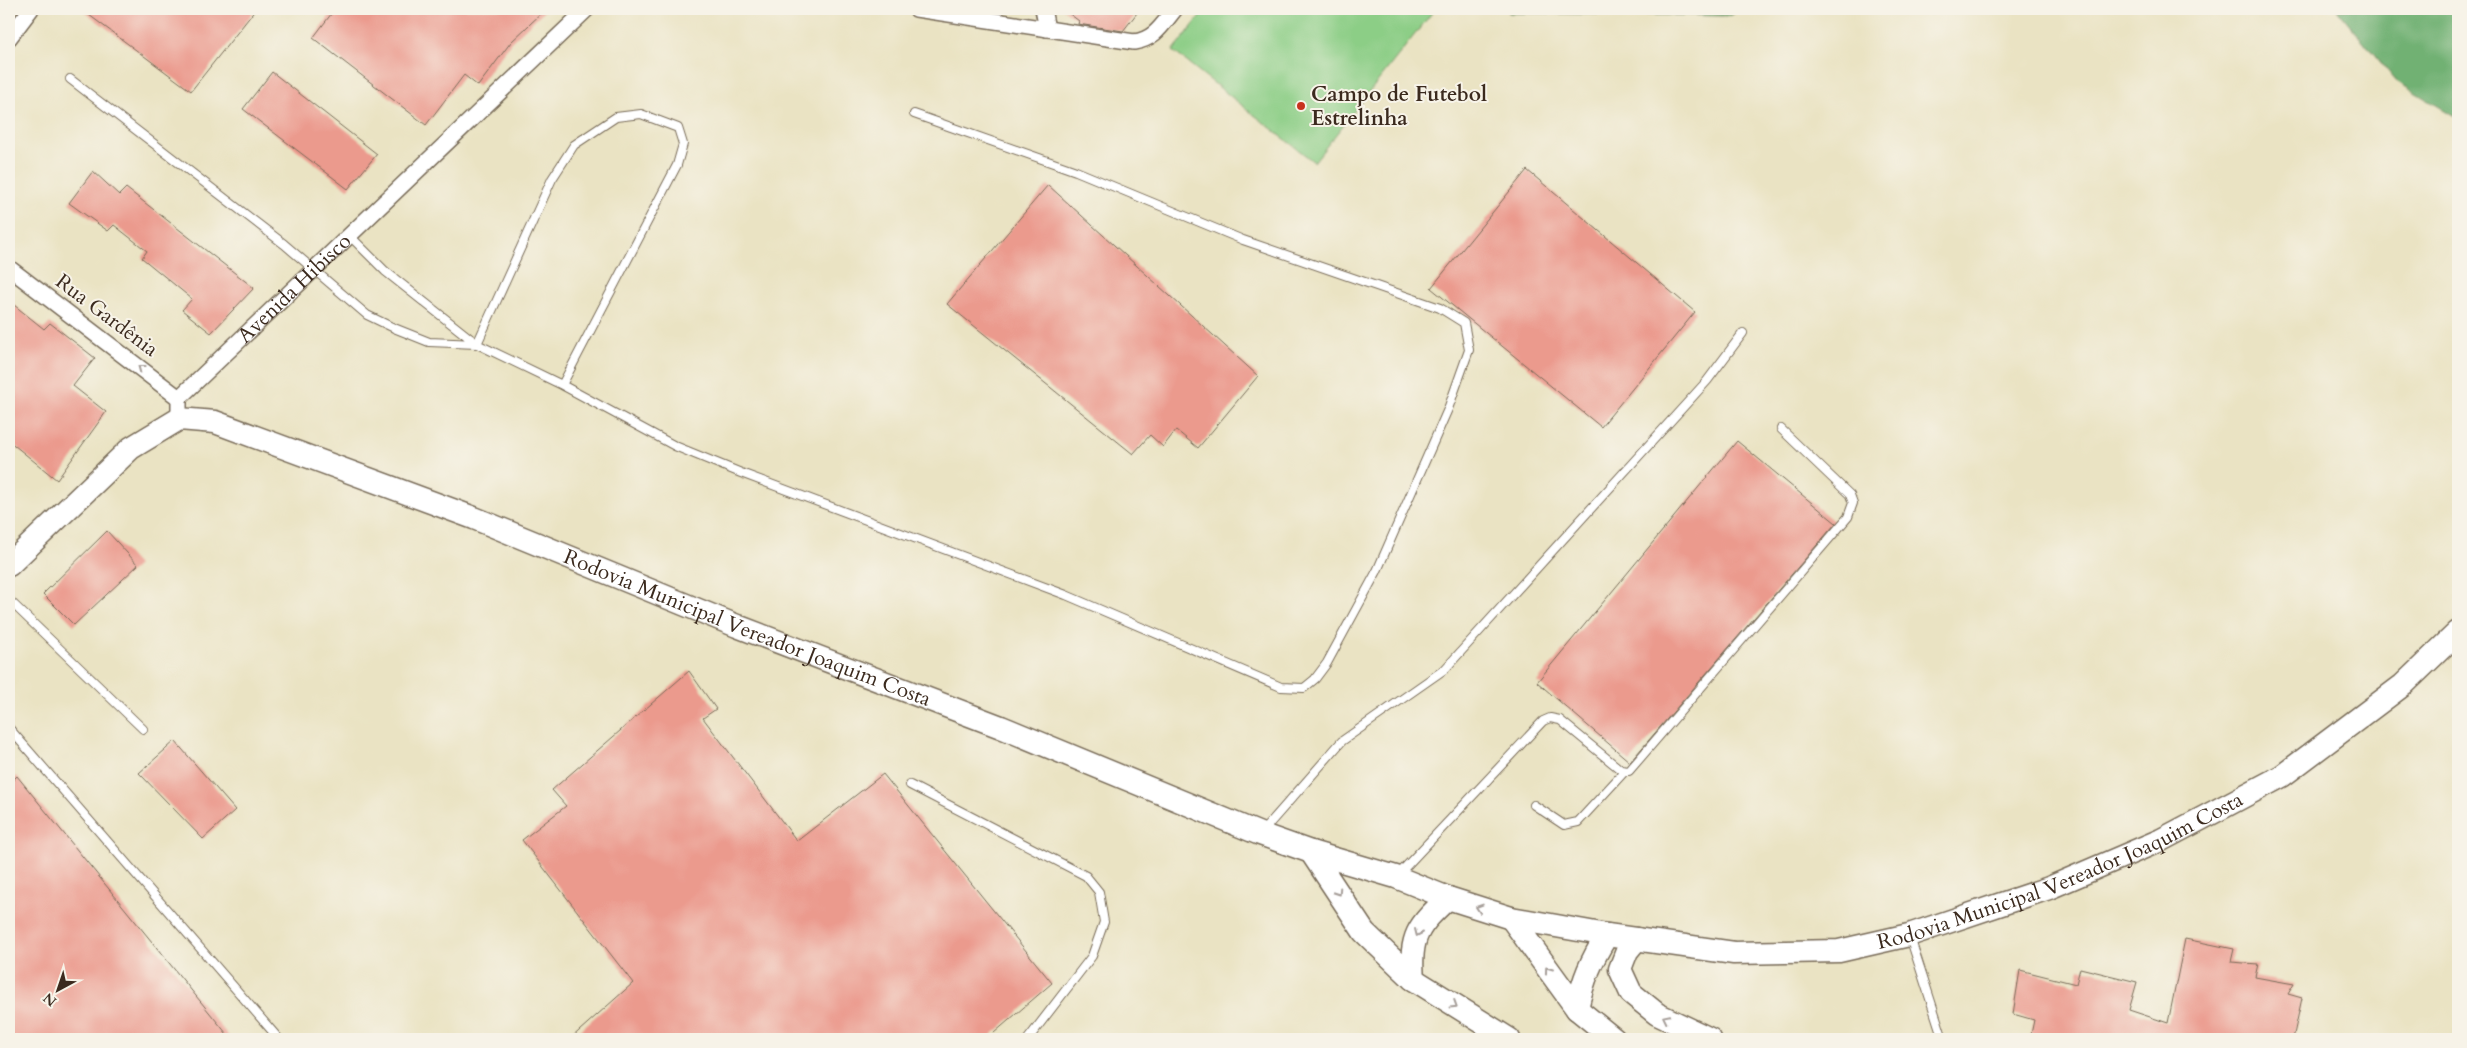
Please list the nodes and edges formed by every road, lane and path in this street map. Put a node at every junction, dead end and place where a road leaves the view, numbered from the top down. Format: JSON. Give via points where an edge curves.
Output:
{"nodes":[{"id":1,"x":31,"y":9,"type":"edge"},
{"id":2,"x":587,"y":9,"type":"edge"},
{"id":3,"x":916,"y":9,"type":"edge"},
{"id":4,"x":1043,"y":9,"type":"edge"},
{"id":5,"x":1174,"y":9,"type":"edge"},
{"id":6,"x":1047,"y":29,"type":"junction"},
{"id":7,"x":9,"y":38,"type":"edge"},
{"id":8,"x":70,"y":79,"type":"dead end"},
{"id":9,"x":914,"y":114,"type":"dead end"},
{"id":10,"x":348,"y":235,"type":"junction"},
{"id":11,"x":9,"y":268,"type":"edge"},
{"id":12,"x":313,"y":268,"type":"junction"},
{"id":13,"x":1743,"y":333,"type":"dead end"},
{"id":14,"x":477,"y":344,"type":"junction"},
{"id":15,"x":562,"y":385,"type":"junction"},
{"id":16,"x":179,"y":408,"type":"junction"},
{"id":17,"x":1781,"y":428,"type":"dead end"},
{"id":18,"x":9,"y":565,"type":"edge"},
{"id":19,"x":9,"y":600,"type":"edge"},
{"id":20,"x":2458,"y":632,"type":"edge"},
{"id":21,"x":9,"y":728,"type":"edge"},
{"id":22,"x":143,"y":729,"type":"dead end"},
{"id":23,"x":1625,"y":772,"type":"junction"},
{"id":24,"x":910,"y":785,"type":"dead end"},
{"id":25,"x":1534,"y":804,"type":"dead end"},
{"id":26,"x":1260,"y":834,"type":"junction"},
{"id":27,"x":1311,"y":852,"type":"junction"},
{"id":28,"x":1396,"y":877,"type":"junction"},
{"id":29,"x":1448,"y":898,"type":"junction"},
{"id":30,"x":1511,"y":918,"type":"junction"},
{"id":31,"x":1607,"y":935,"type":"junction"},
{"id":32,"x":1909,"y":935,"type":"junction"},
{"id":33,"x":1637,"y":939,"type":"junction"},
{"id":34,"x":1413,"y":979,"type":"junction"},
{"id":35,"x":1577,"y":1009,"type":"junction"},
{"id":36,"x":279,"y":1039,"type":"edge"},
{"id":37,"x":1028,"y":1039,"type":"edge"},
{"id":38,"x":1508,"y":1039,"type":"edge"},
{"id":39,"x":1614,"y":1039,"type":"edge"},
{"id":40,"x":1710,"y":1039,"type":"edge"},
{"id":41,"x":1943,"y":1039,"type":"edge"}],
"edges":[{"from":1,"to":7,"type":"street"},
{"from":2,"to":10,"type":"street","name":"Avenida Hibisco"},
{"from":3,"to":6,"type":"street"},
{"from":4,"to":6,"type":"street"},
{"from":5,"to":6,"type":"street","via":[[1156,32],[1146,40],[1134,42]]},
{"from":8,"to":12,"type":"lane"},
{"from":9,"to":15,"type":"lane","via":[[1076,171],[1243,240],[1440,308],[1464,323],[1469,350],[1448,409],[1377,571],[1327,663],[1304,688],[1282,687],[1066,595],[741,473],[675,446]]},
{"from":10,"to":12,"type":"street","name":"Avenida Hibisco"},
{"from":10,"to":14,"type":"lane","via":[[385,272]]},
{"from":16,"to":11,"type":"street","name":"Rua Gardênia","one_way":true},
{"from":12,"to":14,"type":"lane","via":[[367,315],[394,328],[429,342]]},
{"from":12,"to":16,"type":"street","name":"Avenida Hibisco"},
{"from":13,"to":26,"type":"lane","via":[[1707,381],[1445,669],[1342,741]]},
{"from":14,"to":15,"type":"lane"},
{"from":14,"to":15,"type":"lane","via":[[552,179],[574,145],[616,117],[641,114],[678,128],[683,144],[677,165]]},
{"from":16,"to":18,"type":"main road","name":"Avenida Hibisco","via":[[131,448]]},
{"from":16,"to":26,"type":"main road","name":"Rodovia Municipal Vereador Joaquim Costa","via":[[474,518],[737,626],[1001,727]]},
{"from":17,"to":23,"type":"lane","via":[[1850,495],[1853,503],[1848,517]]},
{"from":19,"to":22,"type":"lane"},
{"from":20,"to":32,"type":"main road","name":"Rodovia Municipal Vereador Joaquim Costa","via":[[2403,685],[2282,776],[2161,840],[2049,888]]},
{"from":21,"to":36,"type":"lane"},
{"from":23,"to":25,"type":"lane","via":[[1578,822],[1564,825]]},
{"from":23,"to":28,"type":"lane","via":[[1560,720],[1550,718],[1543,721]]},
{"from":24,"to":37,"type":"lane","via":[[1086,876],[1099,892],[1104,922],[1092,956]]},
{"from":26,"to":27,"type":"main road","name":"Rodovia Municipal Vereador Joaquim Costa"},
{"from":27,"to":28,"type":"main road","name":"Rodovia Municipal Vereador Joaquim Costa"},
{"from":27,"to":34,"type":"main road","one_way":true,"via":[[1364,932]]},
{"from":28,"to":29,"type":"main road","name":"Rodovia Municipal Vereador Joaquim Costa"},
{"from":30,"to":29,"type":"main road","name":"Rodovia Municipal Vereador Joaquim Costa","one_way":true},
{"from":29,"to":34,"type":"main road","one_way":true,"via":[[1417,932],[1411,954]]},
{"from":30,"to":31,"type":"main road","name":"Rodovia Municipal Vereador Joaquim Costa"},
{"from":35,"to":30,"type":"main road","one_way":true},
{"from":31,"to":33,"type":"main road","name":"Rodovia Municipal Vereador Joaquim Costa"},
{"from":31,"to":35,"type":"main road","via":[[1590,961]]},
{"from":32,"to":33,"type":"main road","name":"Rodovia Municipal Vereador Joaquim Costa","via":[[1839,951],[1772,952],[1734,952]]},
{"from":32,"to":41,"type":"lane"},
{"from":40,"to":33,"type":"main road","one_way":true,"via":[[1657,1014],[1631,994],[1620,969],[1627,951]]},
{"from":34,"to":38,"type":"main road","one_way":true},
{"from":35,"to":39,"type":"main road"}]}
